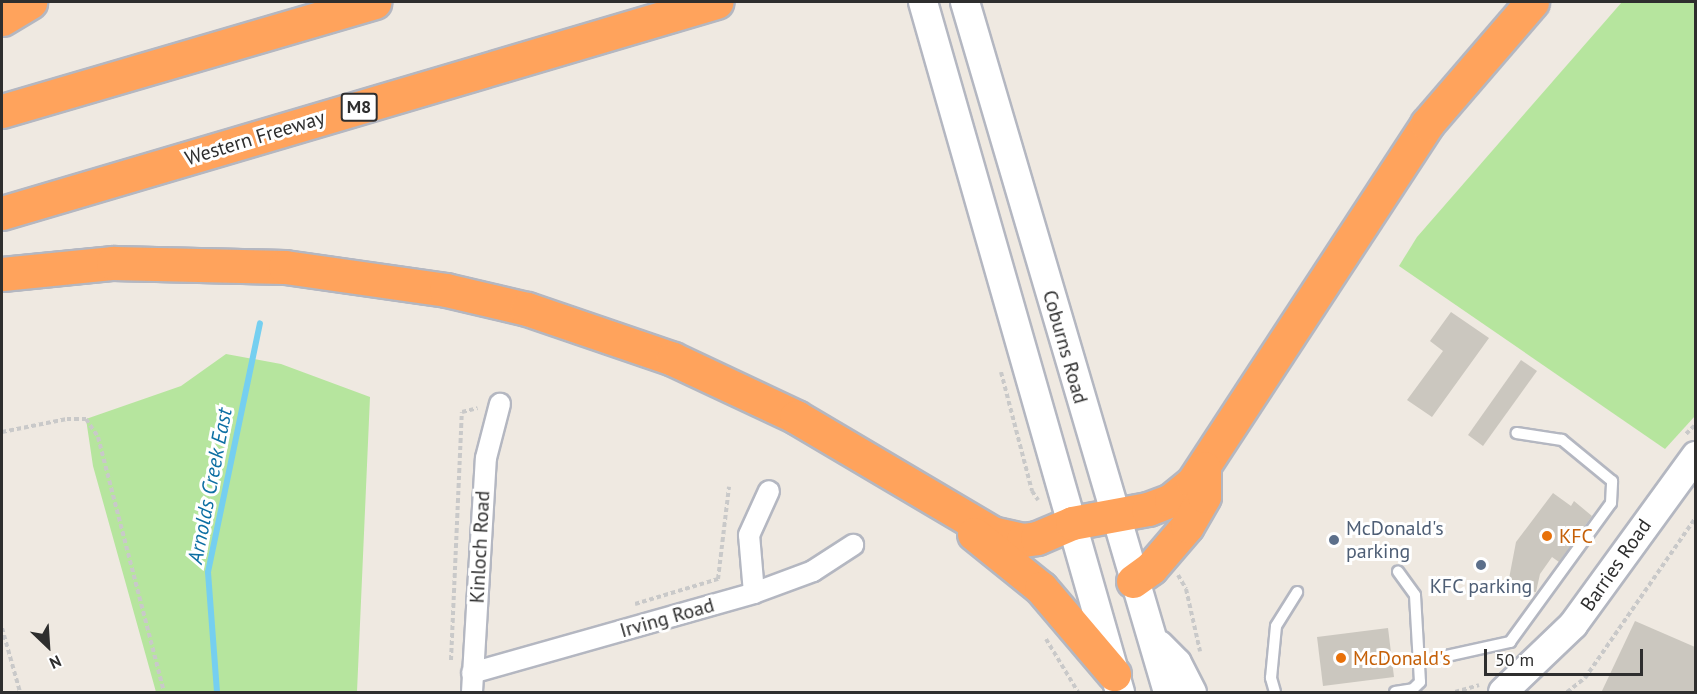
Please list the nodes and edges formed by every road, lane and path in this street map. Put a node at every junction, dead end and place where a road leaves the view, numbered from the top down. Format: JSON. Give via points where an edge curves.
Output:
{"nodes":[{"id":1,"x":30,"y":2,"type":"edge"},
{"id":2,"x":374,"y":2,"type":"edge"},
{"id":3,"x":716,"y":2,"type":"edge"},
{"id":4,"x":1532,"y":2,"type":"edge"},
{"id":5,"x":967,"y":8,"type":"edge"},
{"id":6,"x":926,"y":13,"type":"edge"},
{"id":7,"x":2,"y":19,"type":"edge"},
{"id":8,"x":2,"y":111,"type":"edge"},
{"id":9,"x":2,"y":213,"type":"edge"},
{"id":10,"x":2,"y":274,"type":"edge"},
{"id":11,"x":999,"y":364,"type":"dead end"},
{"id":12,"x":500,"y":404,"type":"dead end"},
{"id":13,"x":2,"y":432,"type":"edge"},
{"id":14,"x":1517,"y":433,"type":"dead end"},
{"id":15,"x":1695,"y":456,"type":"edge"},
{"id":16,"x":1204,"y":466,"type":"junction"},
{"id":17,"x":729,"y":487,"type":"dead end"},
{"id":18,"x":769,"y":491,"type":"dead end"},
{"id":19,"x":936,"y":503,"type":"junction"},
{"id":20,"x":1114,"y":516,"type":"junction"},
{"id":21,"x":1695,"y":517,"type":"edge"},
{"id":22,"x":1063,"y":527,"type":"junction"},
{"id":23,"x":853,"y":545,"type":"dead end"},
{"id":24,"x":1398,"y":572,"type":"dead end"},
{"id":25,"x":1132,"y":581,"type":"junction"},
{"id":26,"x":1297,"y":592,"type":"dead end"},
{"id":27,"x":754,"y":593,"type":"junction"},
{"id":28,"x":629,"y":605,"type":"dead end"},
{"id":29,"x":2,"y":628,"type":"edge"},
{"id":30,"x":1042,"y":631,"type":"dead end"},
{"id":31,"x":1150,"y":639,"type":"junction"},
{"id":32,"x":474,"y":652,"type":"junction"},
{"id":33,"x":1442,"y":657,"type":"dead end"},
{"id":34,"x":452,"y":658,"type":"dead end"},
{"id":35,"x":472,"y":673,"type":"junction"},
{"id":36,"x":1117,"y":683,"type":"edge"},
{"id":37,"x":20,"y":693,"type":"edge"},
{"id":38,"x":164,"y":693,"type":"edge"},
{"id":39,"x":472,"y":693,"type":"edge"},
{"id":40,"x":1078,"y":693,"type":"edge"},
{"id":41,"x":1168,"y":693,"type":"edge"},
{"id":42,"x":1192,"y":693,"type":"edge"},
{"id":43,"x":1275,"y":693,"type":"edge"},
{"id":44,"x":1395,"y":693,"type":"edge"},
{"id":45,"x":1503,"y":693,"type":"edge"},
{"id":46,"x":1567,"y":693,"type":"edge"}],
"edges":[{"from":1,"to":7,"type":"highway"},
{"from":2,"to":8,"type":"highway"},
{"from":3,"to":9,"type":"highway","name":"Western Freeway","number":"M8"},
{"from":4,"to":16,"type":"highway","via":[[1427,124]]},
{"from":5,"to":20,"type":"main road","name":"Coburns Road"},
{"from":6,"to":22,"type":"main road","name":"Coburns Road"},
{"from":10,"to":19,"type":"highway","via":[[113,263],[285,267],[412,284],[526,309],[673,359],[744,391],[864,456]]},
{"from":11,"to":22,"type":"path","via":[[1032,491],[1053,523]]},
{"from":12,"to":32,"type":"street","name":"Kinloch Road","via":[[486,458]]},
{"from":13,"to":38,"type":"path","via":[[86,419],[98,436]]},
{"from":14,"to":33,"type":"lane","via":[[1562,440],[1612,481],[1611,503],[1510,642]]},
{"from":15,"to":45,"type":"main road","name":"Barries Road","via":[[1573,625]]},
{"from":16,"to":20,"type":"highway","via":[[1193,482],[1171,500]]},
{"from":16,"to":25,"type":"highway","via":[[1204,496],[1187,526],[1151,568]]},
{"from":17,"to":28,"type":"path","via":[[718,579]]},
{"from":18,"to":27,"type":"street","via":[[749,535]]},
{"from":19,"to":22,"type":"highway","via":[[1006,538],[1023,540]]},
{"from":19,"to":36,"type":"highway","via":[[1041,588]]},
{"from":20,"to":22,"type":"highway"},
{"from":20,"to":25,"type":"main road","name":"Coburns Road"},
{"from":21,"to":46,"type":"path","via":[[1585,678]]},
{"from":22,"to":36,"type":"main road","name":"Coburns Road"},
{"from":23,"to":27,"type":"street","name":"Irving Road","via":[[813,571]]},
{"from":24,"to":44,"type":"lane","via":[[1415,595],[1420,682],[1413,689]]},
{"from":25,"to":31,"type":"main road","name":"Coburns Road"},
{"from":26,"to":43,"type":"lane","via":[[1276,626],[1271,678]]},
{"from":27,"to":35,"type":"street","name":"Irving Road"},
{"from":29,"to":37,"type":"path"},
{"from":30,"to":40,"type":"path"},
{"from":31,"to":41,"type":"main road","name":"Coburns Road"},
{"from":31,"to":42,"type":"main road","via":[[1178,663]]},
{"from":32,"to":34,"type":"path"},
{"from":32,"to":35,"type":"street","name":"Kinloch Road"},
{"from":35,"to":39,"type":"street","name":"Kinloch Road"}]}
